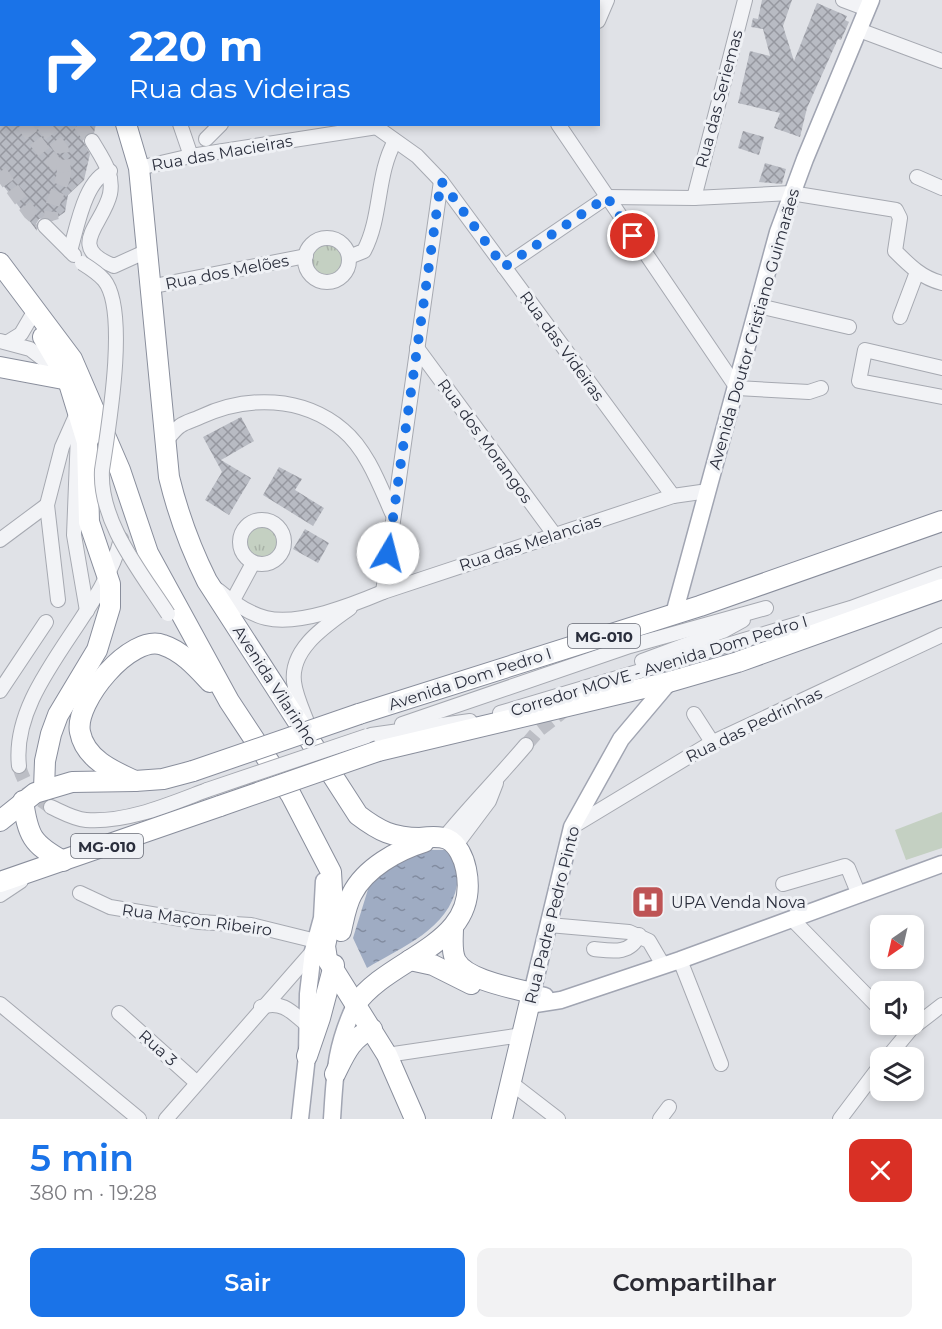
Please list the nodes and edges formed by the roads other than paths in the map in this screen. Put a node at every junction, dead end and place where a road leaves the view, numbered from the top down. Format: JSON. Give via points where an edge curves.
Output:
{"nodes":[{"id":1,"x":607,"y":0,"type":"edge"},
{"id":2,"x":745,"y":0,"type":"edge"},
{"id":3,"x":843,"y":0,"type":"edge"},
{"id":4,"x":869,"y":5,"type":"edge"},
{"id":5,"x":600,"y":16,"type":"edge"},
{"id":6,"x":859,"y":30,"type":"junction"},
{"id":7,"x":942,"y":61,"type":"edge"},
{"id":8,"x":127,"y":126,"type":"edge"},
{"id":9,"x":181,"y":126,"type":"edge"},
{"id":10,"x":219,"y":126,"type":"edge"},
{"id":11,"x":375,"y":126,"type":"edge"},
{"id":12,"x":559,"y":126,"type":"edge"},
{"id":13,"x":206,"y":139,"type":"dead end"},
{"id":14,"x":93,"y":141,"type":"tunnel mouth"},
{"id":15,"x":395,"y":141,"type":"junction"},
{"id":16,"x":191,"y":156,"type":"junction"},
{"id":17,"x":139,"y":168,"type":"junction"},
{"id":18,"x":110,"y":171,"type":"junction"},
{"id":19,"x":917,"y":177,"type":"dead end"},
{"id":20,"x":441,"y":181,"type":"junction"},
{"id":21,"x":942,"y":188,"type":"edge"},
{"id":22,"x":791,"y":193,"type":"junction"},
{"id":23,"x":607,"y":197,"type":"junction"},
{"id":24,"x":693,"y":198,"type":"junction"},
{"id":25,"x":48,"y":224,"type":"tunnel mouth"},
{"id":26,"x":70,"y":251,"type":"junction"},
{"id":27,"x":147,"y":251,"type":"junction"},
{"id":28,"x":306,"y":256,"type":"junction"},
{"id":29,"x":349,"y":257,"type":"junction"},
{"id":30,"x":0,"y":263,"type":"edge"},
{"id":31,"x":504,"y":267,"type":"junction"},
{"id":32,"x":916,"y":272,"type":"junction"},
{"id":33,"x":942,"y":283,"type":"edge"},
{"id":34,"x":149,"y":287,"type":"junction"},
{"id":35,"x":26,"y":297,"type":"junction"},
{"id":36,"x":759,"y":306,"type":"junction"},
{"id":37,"x":31,"y":317,"type":"junction"},
{"id":38,"x":900,"y":317,"type":"dead end"},
{"id":39,"x":849,"y":327,"type":"dead end"},
{"id":40,"x":4,"y":342,"type":"edge"},
{"id":41,"x":417,"y":348,"type":"junction"},
{"id":42,"x":0,"y":367,"type":"edge"},
{"id":43,"x":942,"y":368,"type":"edge"},
{"id":44,"x":76,"y":381,"type":"junction"},
{"id":45,"x":738,"y":388,"type":"junction"},
{"id":46,"x":821,"y":388,"type":"dead end"},
{"id":47,"x":942,"y":397,"type":"edge"},
{"id":48,"x":78,"y":411,"type":"junction"},
{"id":49,"x":171,"y":422,"type":"junction"},
{"id":50,"x":708,"y":491,"type":"junction"},
{"id":51,"x":673,"y":496,"type":"junction"},
{"id":52,"x":47,"y":505,"type":"junction"},
{"id":53,"x":393,"y":515,"type":"junction"},
{"id":54,"x":942,"y":521,"type":"edge"},
{"id":55,"x":554,"y":534,"type":"junction"},
{"id":56,"x":0,"y":540,"type":"edge"},
{"id":57,"x":120,"y":543,"type":"junction"},
{"id":58,"x":253,"y":563,"type":"dead end"},
{"id":59,"x":942,"y":574,"type":"edge"},
{"id":60,"x":110,"y":575,"type":"junction"},
{"id":61,"x":207,"y":581,"type":"junction"},
{"id":62,"x":942,"y":589,"type":"edge"},
{"id":63,"x":382,"y":592,"type":"junction"},
{"id":64,"x":58,"y":600,"type":"dead end"},
{"id":65,"x":232,"y":602,"type":"junction"},
{"id":66,"x":354,"y":604,"type":"junction"},
{"id":67,"x":682,"y":606,"type":"junction"},
{"id":68,"x":87,"y":611,"type":"junction"},
{"id":69,"x":45,"y":622,"type":"dead end"},
{"id":70,"x":723,"y":632,"type":"junction"},
{"id":71,"x":774,"y":632,"type":"junction"},
{"id":72,"x":942,"y":635,"type":"edge"},
{"id":73,"x":193,"y":638,"type":"junction"},
{"id":74,"x":642,"y":661,"type":"dead end"},
{"id":75,"x":669,"y":682,"type":"junction"},
{"id":76,"x":0,"y":692,"type":"edge"},
{"id":77,"x":630,"y":692,"type":"junction"},
{"id":78,"x":229,"y":701,"type":"junction"},
{"id":79,"x":694,"y":714,"type":"dead end"},
{"id":80,"x":634,"y":723,"type":"junction"},
{"id":81,"x":712,"y":742,"type":"junction"},
{"id":82,"x":374,"y":743,"type":"junction"},
{"id":83,"x":526,"y":745,"type":"tunnel mouth"},
{"id":84,"x":318,"y":752,"type":"junction"},
{"id":85,"x":19,"y":766,"type":"tunnel mouth"},
{"id":86,"x":135,"y":782,"type":"junction"},
{"id":87,"x":48,"y":798,"type":"junction"},
{"id":88,"x":23,"y":801,"type":"junction"},
{"id":89,"x":0,"y":821,"type":"edge"},
{"id":90,"x":572,"y":827,"type":"junction"},
{"id":91,"x":446,"y":840,"type":"junction"},
{"id":92,"x":323,"y":856,"type":"junction"},
{"id":93,"x":63,"y":861,"type":"junction"},
{"id":94,"x":942,"y":864,"type":"edge"},
{"id":95,"x":37,"y":870,"type":"junction"},
{"id":96,"x":0,"y":882,"type":"edge"},
{"id":97,"x":783,"y":884,"type":"dead end"},
{"id":98,"x":80,"y":894,"type":"dead end"},
{"id":99,"x":0,"y":895,"type":"edge"},
{"id":100,"x":859,"y":895,"type":"junction"},
{"id":101,"x":792,"y":920,"type":"junction"},
{"id":102,"x":549,"y":925,"type":"junction"},
{"id":103,"x":453,"y":928,"type":"junction"},
{"id":104,"x":639,"y":935,"type":"junction"},
{"id":105,"x":315,"y":946,"type":"junction"},
{"id":106,"x":594,"y":949,"type":"dead end"},
{"id":107,"x":410,"y":960,"type":"junction"},
{"id":108,"x":680,"y":960,"type":"junction"},
{"id":109,"x":663,"y":965,"type":"junction"},
{"id":110,"x":332,"y":972,"type":"junction"},
{"id":111,"x":531,"y":999,"type":"junction"},
{"id":112,"x":870,"y":999,"type":"edge"},
{"id":113,"x":0,"y":1004,"type":"edge"},
{"id":114,"x":355,"y":1005,"type":"junction"},
{"id":115,"x":942,"y":1005,"type":"edge"},
{"id":116,"x":261,"y":1007,"type":"junction"},
{"id":117,"x":119,"y":1013,"type":"dead end"},
{"id":118,"x":924,"y":1015,"type":"edge"},
{"id":119,"x":307,"y":1025,"type":"junction"},
{"id":120,"x":372,"y":1029,"type":"junction"},
{"id":121,"x":522,"y":1035,"type":"junction"},
{"id":122,"x":387,"y":1055,"type":"junction"},
{"id":123,"x":307,"y":1056,"type":"junction"},
{"id":124,"x":721,"y":1064,"type":"dead end"},
{"id":125,"x":335,"y":1074,"type":"junction"},
{"id":126,"x":870,"y":1078,"type":"edge"},
{"id":127,"x":196,"y":1082,"type":"junction"},
{"id":128,"x":510,"y":1082,"type":"junction"},
{"id":129,"x":669,"y":1107,"type":"dead end"},
{"id":130,"x":139,"y":1119,"type":"edge"},
{"id":131,"x":165,"y":1119,"type":"edge"},
{"id":132,"x":300,"y":1119,"type":"edge"},
{"id":133,"x":332,"y":1119,"type":"edge"},
{"id":134,"x":415,"y":1119,"type":"edge"},
{"id":135,"x":502,"y":1119,"type":"edge"},
{"id":136,"x":558,"y":1119,"type":"edge"},
{"id":137,"x":660,"y":1119,"type":"edge"},
{"id":138,"x":840,"y":1119,"type":"edge"}],
"edges":[{"from":1,"to":5,"type":"street"},
{"from":2,"to":24,"type":"street","name":"Rua das Seriemas"},
{"from":3,"to":4,"type":"street"},
{"from":4,"to":6,"type":"main road","name":"Avenida Doutor Cristiano Guimarães"},
{"from":6,"to":7,"type":"street"},
{"from":6,"to":22,"type":"main road","name":"Avenida Doutor Cristiano Guimarães"},
{"from":8,"to":17,"type":"highway","name":"Avenida Vilarinho"},
{"from":9,"to":16,"type":"street"},
{"from":10,"to":13,"type":"street"},
{"from":11,"to":15,"type":"street","name":"Rua das Videiras"},
{"from":11,"to":16,"type":"street","name":"Rua das Macieiras"},
{"from":12,"to":23,"type":"street"},
{"from":14,"to":18,"type":"street"},
{"from":15,"to":20,"type":"street","name":"Rua das Videiras","via":[[417,156]]},
{"from":15,"to":29,"type":"street","via":[[381,175],[371,237],[364,251]]},
{"from":16,"to":17,"type":"street","name":"Rua das Macieiras"},
{"from":17,"to":27,"type":"highway","name":"Avenida Vilarinho"},
{"from":18,"to":26,"type":"street","via":[[101,173],[89,190]]},
{"from":18,"to":27,"type":"street","via":[[110,194],[92,231],[89,248],[93,256],[114,267]]},
{"from":19,"to":21,"type":"street"},
{"from":20,"to":31,"type":"street","name":"Rua das Videiras"},
{"from":20,"to":41,"type":"street"},
{"from":22,"to":24,"type":"street"},
{"from":22,"to":32,"type":"street","via":[[896,210],[900,218],[896,251]]},
{"from":22,"to":36,"type":"main road","name":"Avenida Doutor Cristiano Guimarães"},
{"from":23,"to":24,"type":"street"},
{"from":23,"to":31,"type":"street"},
{"from":23,"to":45,"type":"street"},
{"from":25,"to":26,"type":"street"},
{"from":26,"to":57,"type":"street","bridge":true,"via":[[105,280],[112,297],[116,362],[101,486]]},
{"from":27,"to":34,"type":"highway","name":"Avenida Vilarinho"},
{"from":28,"to":29,"type":"street","via":[[312,243],[327,238],[342,243]]},
{"from":28,"to":29,"type":"street","via":[[310,273],[327,282],[341,277]]},
{"from":28,"to":34,"type":"street","name":"Rua dos Melões"},
{"from":30,"to":35,"type":"highway"},
{"from":31,"to":51,"type":"street","name":"Rua das Videiras"},
{"from":32,"to":33,"type":"street"},
{"from":32,"to":38,"type":"street"},
{"from":34,"to":49,"type":"highway","name":"Avenida Vilarinho"},
{"from":35,"to":37,"type":"highway"},
{"from":35,"to":44,"type":"highway","via":[[72,358]]},
{"from":36,"to":39,"type":"street"},
{"from":36,"to":45,"type":"main road","name":"Avenida Doutor Cristiano Guimarães"},
{"from":37,"to":40,"type":"street","via":[[21,334]]},
{"from":37,"to":44,"type":"highway"},
{"from":40,"to":44,"type":"street","via":[[30,349]]},
{"from":41,"to":53,"type":"street"},
{"from":41,"to":55,"type":"street","name":"Rua dos Morangos"},
{"from":42,"to":44,"type":"highway"},
{"from":43,"to":47,"type":"street","via":[[865,350],[859,381]]},
{"from":44,"to":48,"type":"highway"},
{"from":44,"to":73,"type":"highway","via":[[120,470],[148,553]]},
{"from":45,"to":46,"type":"street","via":[[809,392]]},
{"from":45,"to":50,"type":"main road","name":"Avenida Doutor Cristiano Guimarães"},
{"from":48,"to":52,"type":"street","via":[[62,447]]},
{"from":48,"to":60,"type":"highway","via":[[87,442],[89,522]]},
{"from":48,"to":68,"type":"street","via":[[74,535]]},
{"from":49,"to":53,"type":"street","via":[[245,402],[276,402],[311,410],[344,431],[363,455]]},
{"from":49,"to":61,"type":"highway","name":"Avenida Vilarinho","via":[[164,443],[179,517]]},
{"from":50,"to":51,"type":"street","name":"Rua das Melancias"},
{"from":50,"to":67,"type":"main road","name":"Avenida Doutor Cristiano Guimarães"},
{"from":51,"to":55,"type":"street","name":"Rua das Melancias"},
{"from":52,"to":56,"type":"street"},
{"from":52,"to":64,"type":"street"},
{"from":53,"to":63,"type":"street"},
{"from":54,"to":67,"type":"highway","name":"Avenida Dom Pedro I","number":"MG-010"},
{"from":55,"to":63,"type":"street","name":"Rua das Melancias"},
{"from":57,"to":60,"type":"street"},
{"from":57,"to":73,"type":"street","bridge":true,"via":[[168,615]]},
{"from":58,"to":65,"type":"street"},
{"from":59,"to":71,"type":"street","name":"Corredor MOVE - Avenida Dom Pedro I"},
{"from":60,"to":68,"type":"street"},
{"from":60,"to":87,"type":"highway","via":[[110,607],[97,650],[58,715],[45,760]]},
{"from":61,"to":65,"type":"street","name":"Rua das Melancias"},
{"from":61,"to":84,"type":"highway","name":"Avenida Vilarinho"},
{"from":62,"to":75,"type":"highway","number":"MG-010","via":[[738,662]]},
{"from":63,"to":66,"type":"street","name":"Rua das Melancias"},
{"from":65,"to":66,"type":"street","name":"Rua das Melancias","via":[[266,618],[292,620]]},
{"from":66,"to":84,"type":"street","name":"Rua das Melancias","via":[[300,653],[293,681]]},
{"from":67,"to":86,"type":"highway","name":"Avenida Dom Pedro I","number":"MG-010","bridge":true,"via":[[194,771]]},
{"from":68,"to":85,"type":"street","via":[[25,714],[17,746]]},
{"from":69,"to":76,"type":"street"},
{"from":70,"to":71,"type":"street"},
{"from":70,"to":74,"type":"street","name":"Corredor MOVE - Avenida Dom Pedro I"},
{"from":70,"to":82,"type":"street","name":"Corredor MOVE - Avenida Dom Pedro I","via":[[766,608],[630,646]]},
{"from":71,"to":82,"type":"street","name":"Corredor MOVE - Avenida Dom Pedro I","via":[[474,720],[401,730]]},
{"from":72,"to":81,"type":"street","name":"Rua das Pedrinhas"},
{"from":73,"to":78,"type":"highway"},
{"from":75,"to":77,"type":"highway","number":"MG-010"},
{"from":75,"to":80,"type":"main road","name":"Rua Padre Pedro Pinto"},
{"from":77,"to":80,"type":"main road","via":[[637,702]]},
{"from":77,"to":82,"type":"highway","number":"MG-010"},
{"from":78,"to":86,"type":"highway","via":[[195,666],[163,644],[125,654],[86,703],[80,717],[80,732],[90,754]]},
{"from":78,"to":92,"type":"highway","via":[[291,795]]},
{"from":79,"to":81,"type":"street"},
{"from":80,"to":90,"type":"main road","name":"Rua Padre Pedro Pinto","via":[[616,747]]},
{"from":81,"to":90,"type":"street","name":"Rua das Pedrinhas"},
{"from":82,"to":87,"type":"street","name":"Corredor MOVE - Avenida Dom Pedro I","bridge":true,"via":[[117,818],[85,820]]},
{"from":82,"to":93,"type":"highway","number":"MG-010","bridge":true,"via":[[220,806]]},
{"from":83,"to":91,"type":"street","via":[[496,781],[489,801]]},
{"from":84,"to":91,"type":"highway","name":"Avenida Vilarinho","via":[[358,815],[379,831],[395,837]]},
{"from":86,"to":87,"type":"highway","name":"Avenida Dom Pedro I","number":"MG-010","via":[[72,782]]},
{"from":87,"to":88,"type":"highway","name":"Avenida Dom Pedro I","number":"MG-010"},
{"from":88,"to":89,"type":"highway","name":"Avenida Dom Pedro I","number":"MG-010"},
{"from":88,"to":93,"type":"highway","via":[[32,840]]},
{"from":90,"to":102,"type":"main road","name":"Rua Padre Pedro Pinto"},
{"from":91,"to":103,"type":"highway","via":[[465,866],[469,884],[468,901]]},
{"from":91,"to":110,"type":"highway","via":[[405,848],[352,892]]},
{"from":92,"to":105,"type":"main road","via":[[324,898]]},
{"from":92,"to":110,"type":"highway","via":[[334,890],[325,946]]},
{"from":93,"to":95,"type":"highway","number":"MG-010"},
{"from":94,"to":100,"type":"main road"},
{"from":95,"to":96,"type":"highway","number":"MG-010"},
{"from":95,"to":99,"type":"street"},
{"from":97,"to":100,"type":"street","via":[[844,866]]},
{"from":98,"to":105,"type":"street","name":"Rua Maçon Ribeiro","via":[[110,907],[199,922],[251,925]]},
{"from":100,"to":101,"type":"main road"},
{"from":101,"to":108,"type":"main road"},
{"from":101,"to":112,"type":"street"},
{"from":102,"to":104,"type":"street","via":[[607,928]]},
{"from":102,"to":111,"type":"main road","name":"Rua Padre Pedro Pinto"},
{"from":103,"to":107,"type":"highway"},
{"from":103,"to":111,"type":"highway","via":[[454,957],[463,969]]},
{"from":104,"to":106,"type":"street","via":[[626,950]]},
{"from":104,"to":109,"type":"street","via":[[649,941]]},
{"from":105,"to":116,"type":"street"},
{"from":105,"to":119,"type":"main road"},
{"from":107,"to":111,"type":"highway","via":[[434,965],[482,989]]},
{"from":107,"to":114,"type":"highway","via":[[374,984]]},
{"from":108,"to":109,"type":"main road"},
{"from":108,"to":124,"type":"street"},
{"from":109,"to":111,"type":"main road","via":[[561,1000]]},
{"from":110,"to":114,"type":"highway"},
{"from":110,"to":123,"type":"highway"},
{"from":111,"to":121,"type":"highway","name":"Rua Padre Pedro Pinto"},
{"from":113,"to":130,"type":"street"},
{"from":114,"to":120,"type":"highway"},
{"from":114,"to":125,"type":"main road","via":[[341,1034]]},
{"from":115,"to":118,"type":"street"},
{"from":116,"to":119,"type":"street","via":[[282,1005]]},
{"from":116,"to":127,"type":"street"},
{"from":117,"to":127,"type":"street","name":"Rua 3"},
{"from":119,"to":123,"type":"main road"},
{"from":120,"to":122,"type":"highway"},
{"from":120,"to":125,"type":"highway","via":[[351,1043]]},
{"from":121,"to":122,"type":"street"},
{"from":121,"to":128,"type":"highway","name":"Rua Padre Pedro Pinto"},
{"from":122,"to":134,"type":"highway"},
{"from":123,"to":132,"type":"main road"},
{"from":125,"to":133,"type":"main road"},
{"from":126,"to":138,"type":"street"},
{"from":127,"to":131,"type":"street"},
{"from":128,"to":135,"type":"highway","name":"Rua Padre Pedro Pinto"},
{"from":128,"to":136,"type":"street"},
{"from":129,"to":137,"type":"street"}]}
